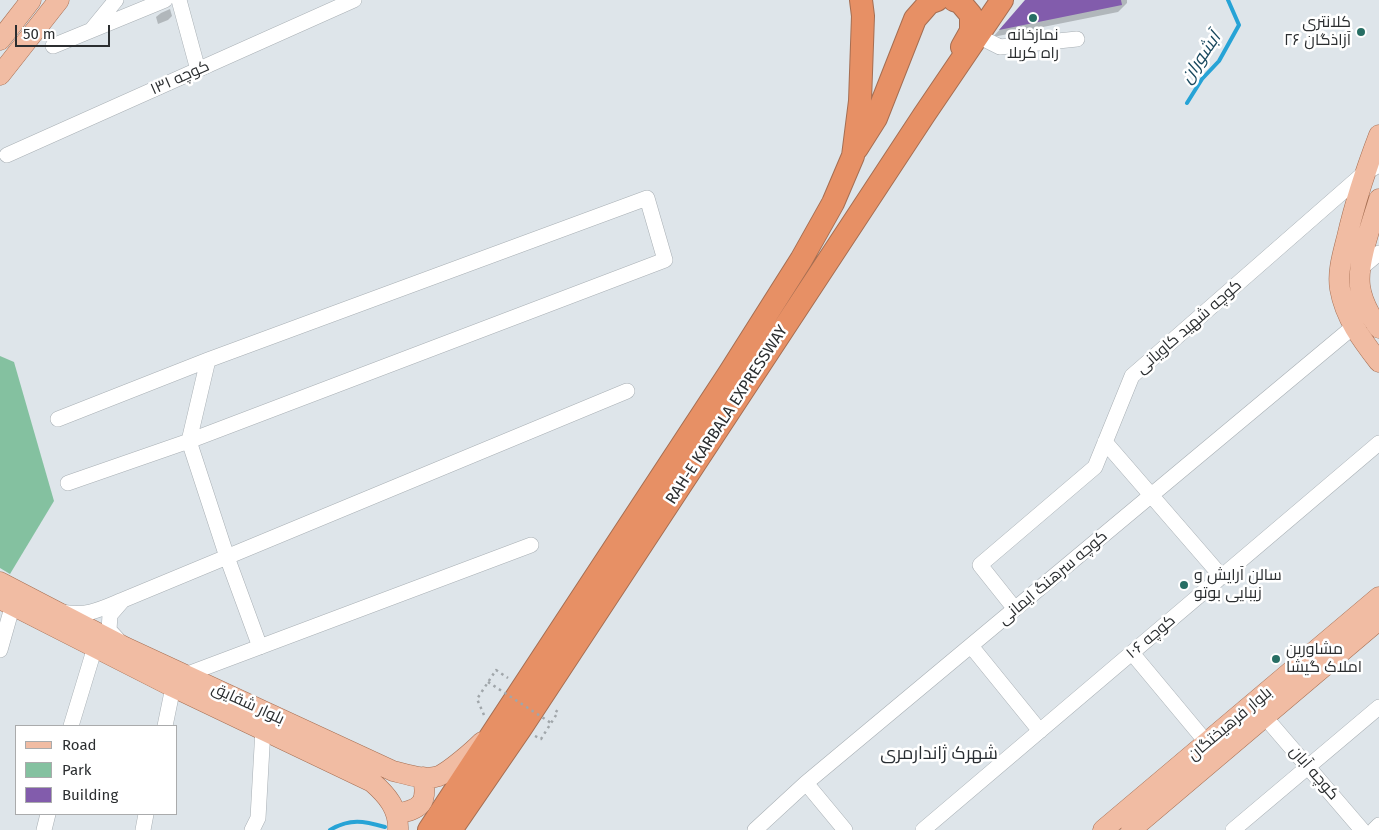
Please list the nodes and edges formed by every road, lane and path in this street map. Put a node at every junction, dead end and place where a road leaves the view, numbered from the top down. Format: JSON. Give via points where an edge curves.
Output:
{"nodes":[{"id":1,"x":32,"y":0,"type":"edge"},
{"id":2,"x":59,"y":0,"type":"edge"},
{"id":3,"x":116,"y":0,"type":"edge"},
{"id":4,"x":165,"y":0,"type":"edge"},
{"id":5,"x":179,"y":0,"type":"edge"},
{"id":6,"x":354,"y":0,"type":"edge"},
{"id":7,"x":861,"y":0,"type":"edge"},
{"id":8,"x":937,"y":0,"type":"edge"},
{"id":9,"x":954,"y":0,"type":"edge"},
{"id":10,"x":1002,"y":0,"type":"edge"},
{"id":11,"x":92,"y":30,"type":"junction"},
{"id":12,"x":978,"y":36,"type":"junction"},
{"id":13,"x":1077,"y":39,"type":"dead end"},
{"id":14,"x":0,"y":40,"type":"edge"},
{"id":15,"x":53,"y":46,"type":"dead end"},
{"id":16,"x":198,"y":70,"type":"junction"},
{"id":17,"x":0,"y":75,"type":"edge"},
{"id":18,"x":924,"y":115,"type":"junction"},
{"id":19,"x":1379,"y":135,"type":"edge"},
{"id":20,"x":7,"y":156,"type":"dead end"},
{"id":21,"x":853,"y":156,"type":"junction"},
{"id":22,"x":1371,"y":170,"type":"edge"},
{"id":23,"x":1379,"y":199,"type":"edge"},
{"id":24,"x":1379,"y":253,"type":"edge"},
{"id":25,"x":1361,"y":268,"type":"junction"},
{"id":26,"x":1353,"y":327,"type":"junction"},
{"id":27,"x":1379,"y":328,"type":"edge"},
{"id":28,"x":208,"y":360,"type":"junction"},
{"id":29,"x":1379,"y":362,"type":"edge"},
{"id":30,"x":627,"y":391,"type":"dead end"},
{"id":31,"x":58,"y":419,"type":"dead end"},
{"id":32,"x":189,"y":440,"type":"junction"},
{"id":33,"x":1105,"y":442,"type":"junction"},
{"id":34,"x":1379,"y":443,"type":"edge"},
{"id":35,"x":68,"y":483,"type":"dead end"},
{"id":36,"x":1151,"y":496,"type":"junction"},
{"id":37,"x":531,"y":544,"type":"dead end"},
{"id":38,"x":227,"y":557,"type":"junction"},
{"id":39,"x":1222,"y":577,"type":"junction"},
{"id":40,"x":8,"y":595,"type":"edge"},
{"id":41,"x":1379,"y":597,"type":"edge"},
{"id":42,"x":123,"y":600,"type":"junction"},
{"id":43,"x":1015,"y":609,"type":"junction"},
{"id":44,"x":53,"y":610,"type":"junction"},
{"id":45,"x":1379,"y":620,"type":"edge"},
{"id":46,"x":971,"y":646,"type":"junction"},
{"id":47,"x":95,"y":647,"type":"junction"},
{"id":48,"x":125,"y":647,"type":"junction"},
{"id":49,"x":260,"y":647,"type":"junction"},
{"id":50,"x":0,"y":650,"type":"edge"},
{"id":51,"x":1132,"y":653,"type":"junction"},
{"id":52,"x":496,"y":670,"type":"dead end"},
{"id":53,"x":179,"y":681,"type":"junction"},
{"id":54,"x":488,"y":682,"type":"junction"},
{"id":55,"x":477,"y":699,"type":"dead end"},
{"id":56,"x":1379,"y":707,"type":"edge"},
{"id":57,"x":558,"y":712,"type":"dead end"},
{"id":58,"x":1265,"y":716,"type":"junction"},
{"id":59,"x":551,"y":723,"type":"junction"},
{"id":60,"x":71,"y":725,"type":"edge"},
{"id":61,"x":165,"y":725,"type":"edge"},
{"id":62,"x":263,"y":729,"type":"junction"},
{"id":63,"x":1040,"y":731,"type":"junction"},
{"id":64,"x":493,"y":732,"type":"junction"},
{"id":65,"x":541,"y":739,"type":"dead end"},
{"id":66,"x":1207,"y":743,"type":"junction"},
{"id":67,"x":1308,"y":767,"type":"junction"},
{"id":68,"x":423,"y":777,"type":"junction"},
{"id":69,"x":806,"y":783,"type":"junction"},
{"id":70,"x":48,"y":815,"type":"edge"},
{"id":71,"x":146,"y":815,"type":"edge"},
{"id":72,"x":397,"y":822,"type":"edge"},
{"id":73,"x":1379,"y":825,"type":"edge"},
{"id":74,"x":927,"y":829,"type":"edge"},
{"id":75,"x":44,"y":830,"type":"edge"},
{"id":76,"x":142,"y":830,"type":"edge"},
{"id":77,"x":252,"y":830,"type":"edge"},
{"id":78,"x":429,"y":830,"type":"edge"},
{"id":79,"x":452,"y":830,"type":"edge"},
{"id":80,"x":755,"y":830,"type":"edge"},
{"id":81,"x":845,"y":830,"type":"edge"},
{"id":82,"x":1103,"y":830,"type":"edge"},
{"id":83,"x":1131,"y":830,"type":"edge"},
{"id":84,"x":1233,"y":830,"type":"edge"},
{"id":85,"x":1362,"y":830,"type":"edge"},
{"id":86,"x":1374,"y":830,"type":"edge"}],
"edges":[{"from":1,"to":14,"type":"main road"},
{"from":2,"to":17,"type":"main road"},
{"from":3,"to":11,"type":"street"},
{"from":4,"to":11,"type":"street"},
{"from":5,"to":16,"type":"street"},
{"from":6,"to":16,"type":"street","name":"کوچه ۱۳۱"},
{"from":7,"to":21,"type":"highway","name":"RAH-E KARBALA EXPRESSWAY","via":[[860,101]]},
{"from":8,"to":21,"type":"highway","via":[[929,3],[915,19],[876,118]]},
{"from":9,"to":18,"type":"highway","via":[[971,15],[971,31]]},
{"from":10,"to":12,"type":"highway","name":"RAH-E KARBALA EXPRESSWAY"},
{"from":11,"to":15,"type":"street"},
{"from":12,"to":13,"type":"street","via":[[1000,47]]},
{"from":12,"to":18,"type":"highway","name":"RAH-E KARBALA EXPRESSWAY"},
{"from":16,"to":20,"type":"street","name":"کوچه ۱۳۱"},
{"from":18,"to":79,"type":"highway","name":"RAH-E KARBALA EXPRESSWAY"},
{"from":19,"to":22,"type":"main road"},
{"from":21,"to":64,"type":"highway","name":"RAH-E KARBALA EXPRESSWAY","via":[[833,203],[801,260]]},
{"from":22,"to":26,"type":"main road","via":[[1341,262],[1339,288]]},
{"from":22,"to":33,"type":"street","name":"کوچه شهید کاویانی","via":[[1132,376]]},
{"from":23,"to":25,"type":"main road"},
{"from":24,"to":25,"type":"street"},
{"from":25,"to":27,"type":"main road","via":[[1360,286],[1365,303]]},
{"from":26,"to":29,"type":"main road"},
{"from":26,"to":36,"type":"street","name":"کوچه سرهنگ ایمانی"},
{"from":28,"to":31,"type":"street"},
{"from":28,"to":32,"type":"street"},
{"from":28,"to":32,"type":"street","via":[[647,198],[664,260]]},
{"from":30,"to":38,"type":"street"},
{"from":32,"to":35,"type":"street"},
{"from":32,"to":38,"type":"street"},
{"from":33,"to":36,"type":"street"},
{"from":33,"to":43,"type":"street","name":"کوچه شهید کاویانی","via":[[1095,467],[980,565]]},
{"from":34,"to":39,"type":"street","name":"کوچه ۱۰۶"},
{"from":36,"to":39,"type":"street"},
{"from":36,"to":43,"type":"street","name":"کوچه سرهنگ ایمانی"},
{"from":37,"to":49,"type":"street"},
{"from":38,"to":42,"type":"street"},
{"from":38,"to":49,"type":"street"},
{"from":39,"to":51,"type":"street","name":"کوچه ۱۰۶"},
{"from":40,"to":44,"type":"main road","name":"بلوار شقایق"},
{"from":40,"to":47,"type":"main road","name":"بلوار شقایق"},
{"from":40,"to":50,"type":"street"},
{"from":41,"to":66,"type":"main road","name":"بلوار فرهیختگان"},
{"from":42,"to":44,"type":"street","via":[[92,612],[76,614]]},
{"from":42,"to":48,"type":"street","via":[[110,615],[109,630]]},
{"from":43,"to":46,"type":"street","name":"کوچه سرهنگ ایمانی"},
{"from":44,"to":48,"type":"main road","name":"بلوار شقایق"},
{"from":45,"to":58,"type":"main road","name":"بلوار فرهیختگان"},
{"from":46,"to":63,"type":"street"},
{"from":46,"to":69,"type":"street","name":"کوچه سرهنگ ایمانی"},
{"from":47,"to":53,"type":"main road","name":"بلوار شقایق"},
{"from":47,"to":60,"type":"street"},
{"from":48,"to":53,"type":"main road","name":"بلوار شقایق"},
{"from":49,"to":53,"type":"street"},
{"from":51,"to":63,"type":"street","name":"کوچه ۱۰۶"},
{"from":51,"to":66,"type":"street"},
{"from":52,"to":54,"type":"path"},
{"from":53,"to":61,"type":"street"},
{"from":53,"to":62,"type":"main road","name":"بلوار شقایق"},
{"from":53,"to":68,"type":"main road","name":"بلوار شقایق","via":[[377,765]]},
{"from":54,"to":55,"type":"path"},
{"from":54,"to":59,"type":"path","bridge":true},
{"from":56,"to":67,"type":"street"},
{"from":57,"to":59,"type":"path"},
{"from":58,"to":67,"type":"street","name":"کوچه آبان"},
{"from":58,"to":83,"type":"main road","name":"بلوار فرهیختگان"},
{"from":59,"to":65,"type":"path"},
{"from":62,"to":72,"type":"main road","name":"بلوار شقایق","via":[[372,782],[391,802]]},
{"from":62,"to":77,"type":"street","via":[[258,818]]},
{"from":63,"to":74,"type":"street","name":"کوچه ۱۰۶"},
{"from":64,"to":68,"type":"main road","name":"بلوار شقایق","via":[[439,776]]},
{"from":64,"to":78,"type":"highway","name":"RAH-E KARBALA EXPRESSWAY"},
{"from":66,"to":82,"type":"main road","name":"بلوار فرهیختگان"},
{"from":67,"to":84,"type":"street"},
{"from":67,"to":85,"type":"street","name":"کوچه آبان"},
{"from":68,"to":72,"type":"main road","via":[[425,791],[422,803]]},
{"from":69,"to":80,"type":"street","name":"کوچه سرهنگ ایمانی"},
{"from":69,"to":81,"type":"street"},
{"from":70,"to":75,"type":"street"},
{"from":71,"to":76,"type":"street"},
{"from":73,"to":86,"type":"street"}]}
